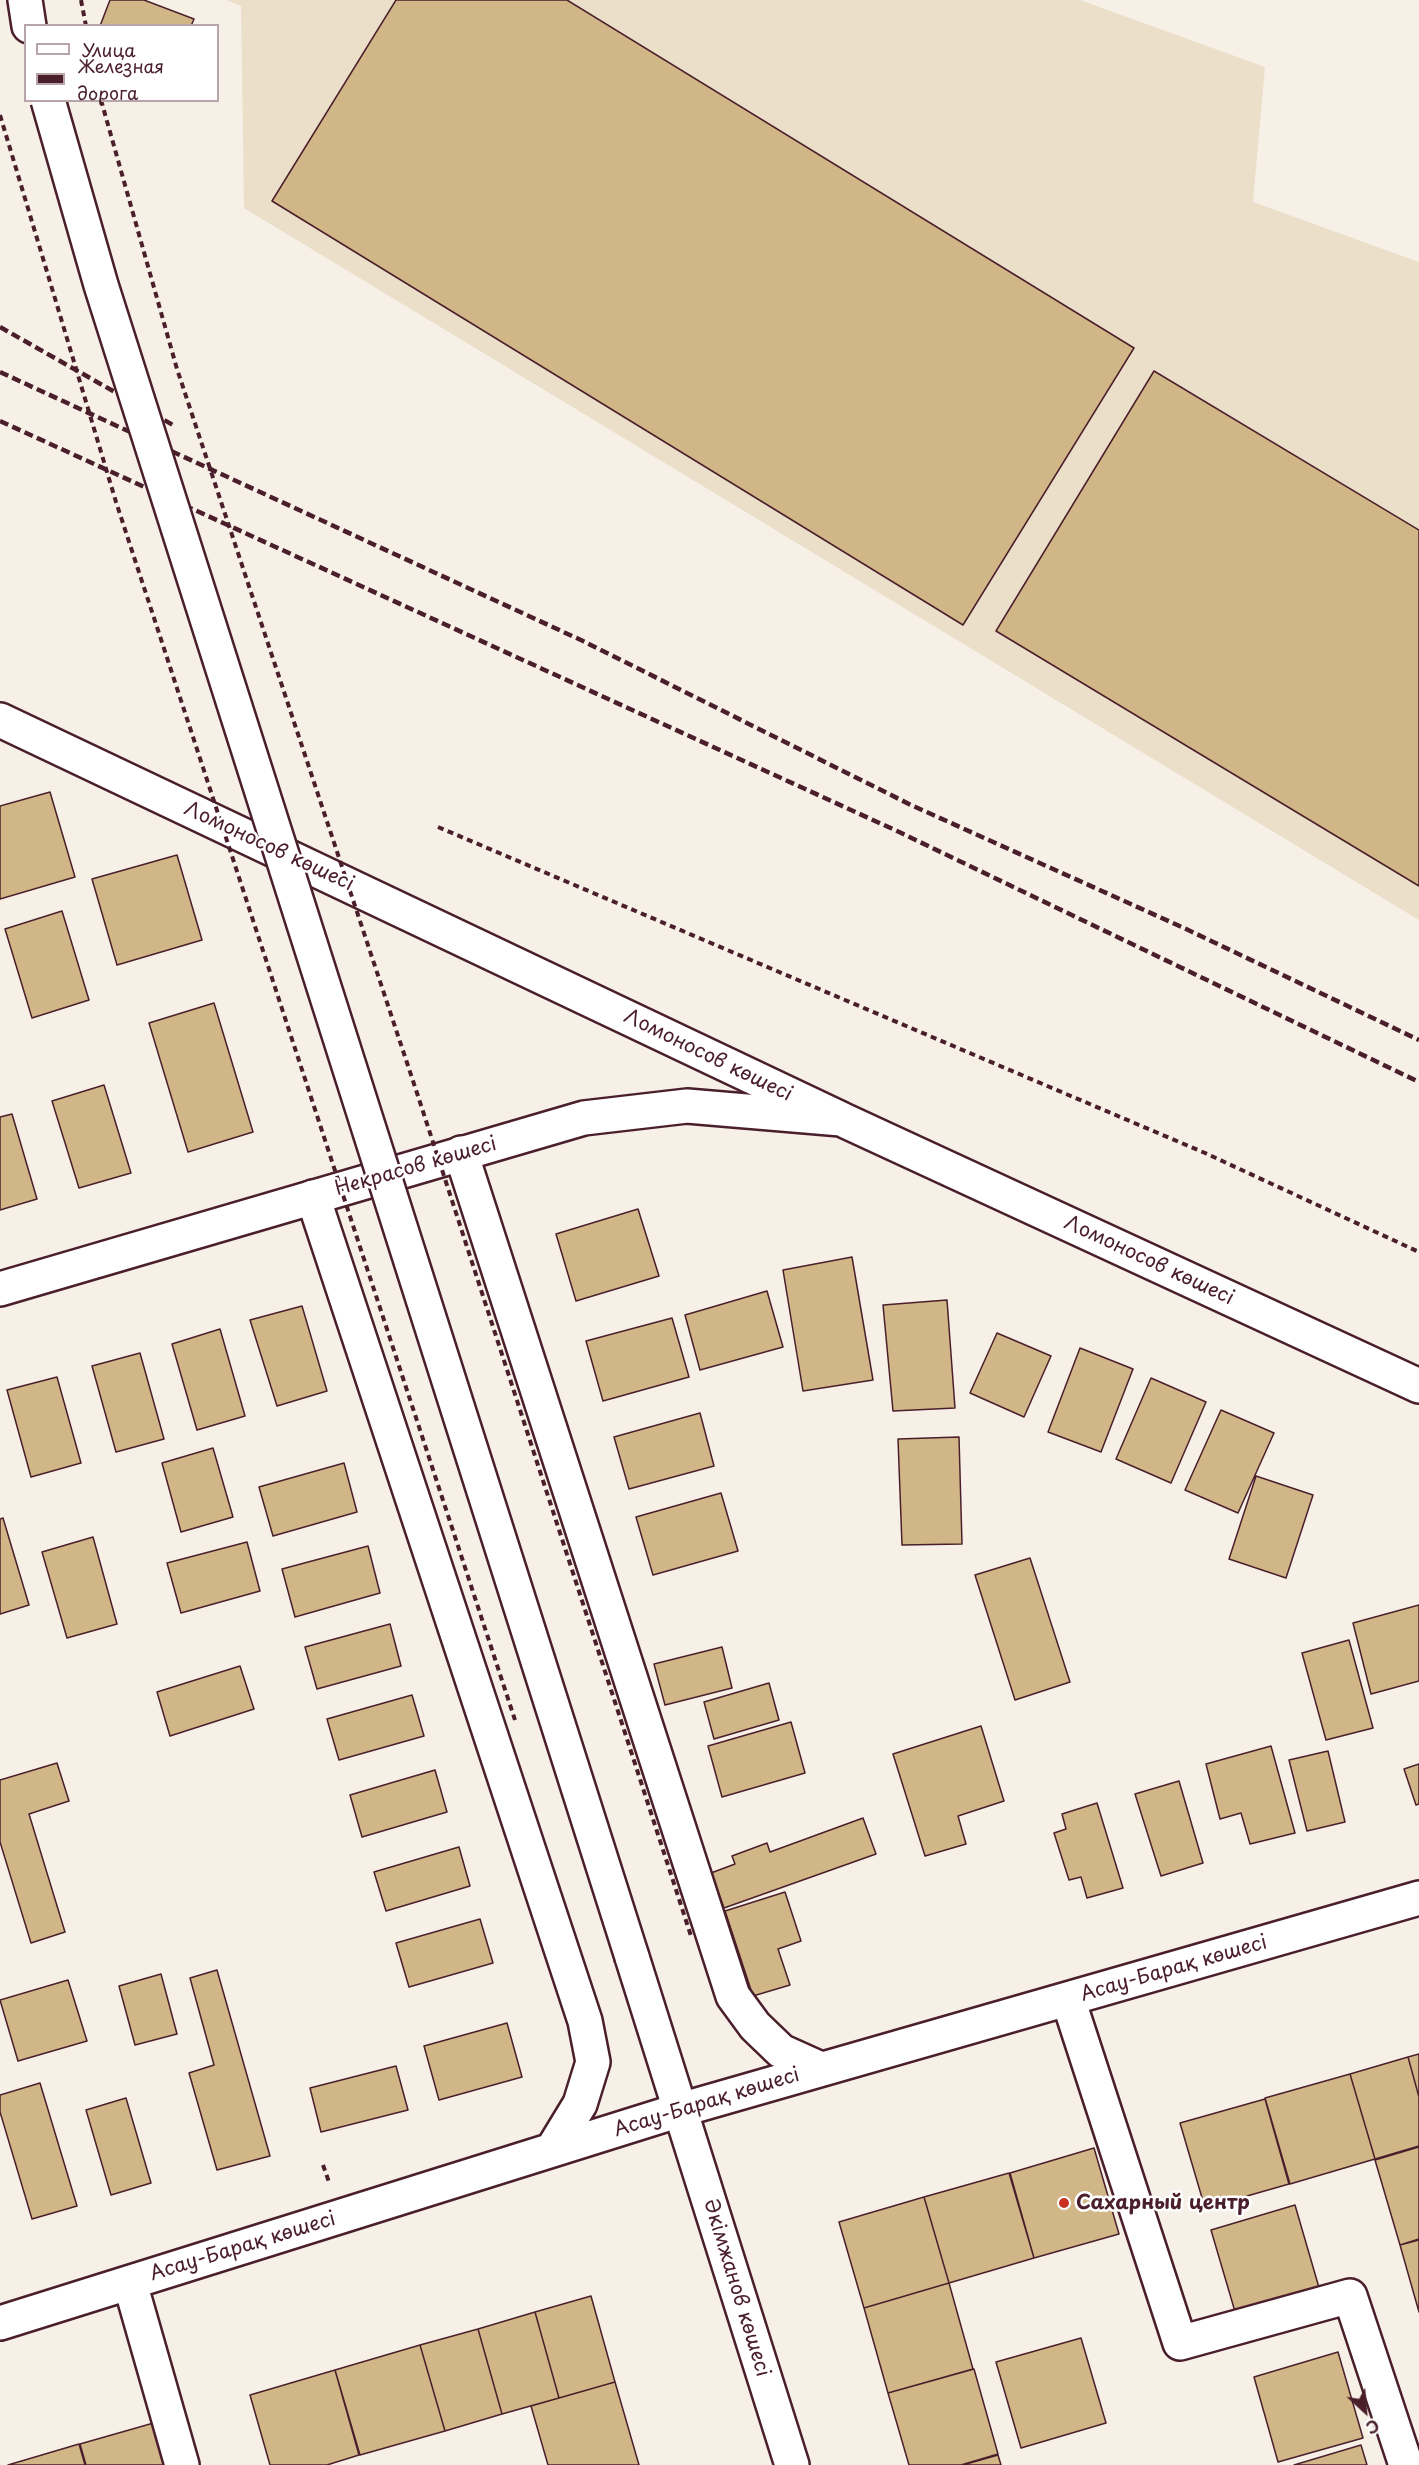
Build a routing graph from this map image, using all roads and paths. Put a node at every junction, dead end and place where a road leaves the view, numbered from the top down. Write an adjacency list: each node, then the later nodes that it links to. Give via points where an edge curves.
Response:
1 (25, 0): 3 (main road)
2 (81, 0): 4 (path)
3 (29, 24)
4 (86, 24)
5 (49, 102): 21 (main road, Әкімжанов көшесі, bridge, via 101,285)
6 (102, 102): 18 (path, bridge, via 177,369)
7 (0, 115): 16 (path, bridge, via 116,502)
8 (0, 720): 10 (main road, Ломоносов көшесі)
9 (438, 827): 13 (path, via 1206,1153)
10 (841, 1119): 11 (main road, Некрасов көшесі, via 687,1106 584,1118); 15 (main road, Ломоносов көшесі)
11 (461, 1153): 12 (main road, Некрасов көшесі); 20 (main road, via 733,1996 755,2026 781,2051)
12 (313, 1197): 14 (main road, Некрасов көшесі); 22 (main road, via 585,2021 593,2061 580,2104)
13 (1419, 1252)
14 (0, 1288)
15 (1419, 1386)
16 (516, 1721)
17 (1419, 1898): 19 (main road, Асау-Барақ көшесі)
18 (691, 1936)
19 (1068, 1999): 20 (main road, Асау-Барақ көшесі); 27 (main road, via 1180,2343 1350,2296)
20 (821, 2069): 21 (main road, Асау-Барақ көшесі)
21 (680, 2110): 22 (main road, Асау-Барақ көшесі); 26 (main road, Әкімжанов көшесі)
22 (552, 2150): 23 (main road, Асау-Барақ көшесі)
23 (129, 2283): 24 (main road, Асау-Барақ көшесі); 25 (main road)
24 (0, 2323)
25 (182, 2465)
26 (792, 2465)
27 (1406, 2465)

